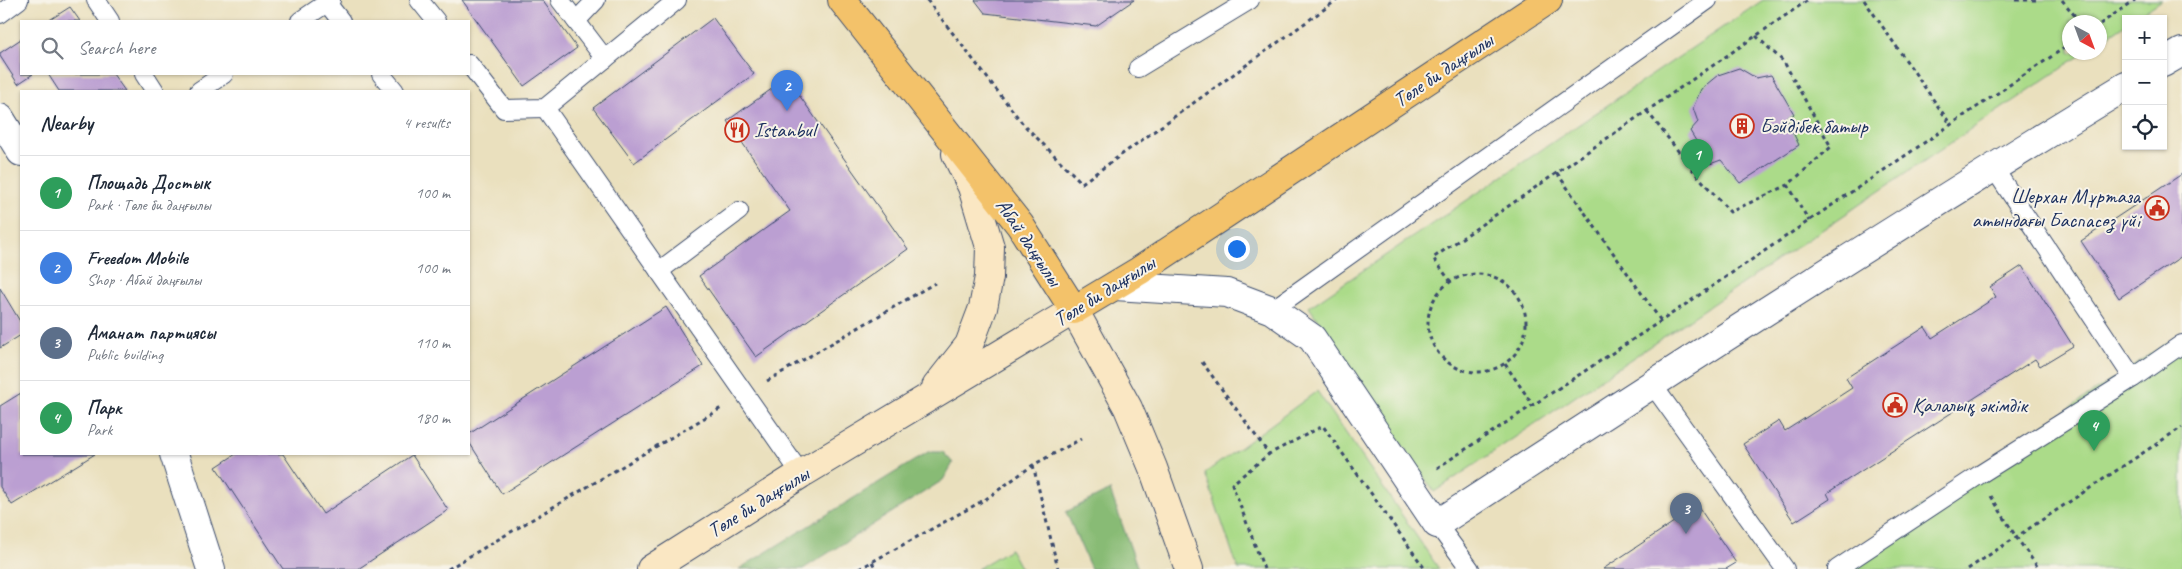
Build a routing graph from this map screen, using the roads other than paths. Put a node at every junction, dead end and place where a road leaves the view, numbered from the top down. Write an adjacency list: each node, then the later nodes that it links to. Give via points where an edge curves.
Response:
1 (19, 0): 12 (lane)
2 (96, 0): 13 (lane)
3 (419, 0): 16 (lane)
4 (560, 0): 17 (lane)
5 (596, 0): 17 (lane)
6 (677, 0): 19 (lane)
7 (842, 0): 32 (main road, Абай даңғылы)
8 (1250, 0): 22 (lane)
9 (1548, 0): 37 (main road, Төле би даңғылы)
10 (1708, 0): 39 (lane)
11 (329, 2): 14 (lane); 15 (lane)
12 (0, 14)
13 (109, 20)
14 (302, 20)
15 (340, 20)
16 (435, 20)
17 (576, 21): 19 (lane)
18 (2182, 52): 20 (street)
19 (605, 59): 30 (lane)
20 (2167, 61)
21 (470, 65): 30 (lane, via 504,110)
22 (1138, 68)
23 (145, 75): 27 (lane)
24 (222, 75): 28 (lane)
25 (382, 75): 29 (lane)
26 (2122, 88): 34 (street)
27 (155, 90)
28 (200, 90)
29 (394, 90)
30 (545, 108): 36 (lane)
31 (0, 118): 33 (street)
32 (942, 126): 38 (main road, Абай даңғылы, via 1020,225); 43 (main road, via 972,187 990,248 989,277 983,308 969,346)
33 (20, 150)
34 (1993, 167): 41 (lane); 42 (street)
35 (739, 211): 36 (lane)
36 (659, 271): 45 (lane)
37 (1114, 286): 38 (main road, Төле би даңғылы); 39 (street, via 1227,293)
38 (1074, 310): 43 (main road, Төле би даңғылы); 49 (main road, Абай даңғылы, via 1128,408)
39 (1272, 310): 46 (street, via 1312,338)
40 (2182, 344): 41 (lane)
41 (2133, 378): 52 (lane)
42 (1652, 384): 46 (street); 51 (lane)
43 (926, 400): 45 (main road, Төле би даңғылы)
44 (174, 455): 47 (street)
45 (801, 474): 48 (main road, Төле би даңғылы)
46 (1437, 524): 50 (lane)
47 (211, 569)
48 (651, 569)
49 (1189, 569)
50 (1470, 569)
51 (1785, 569)
52 (1837, 569)

